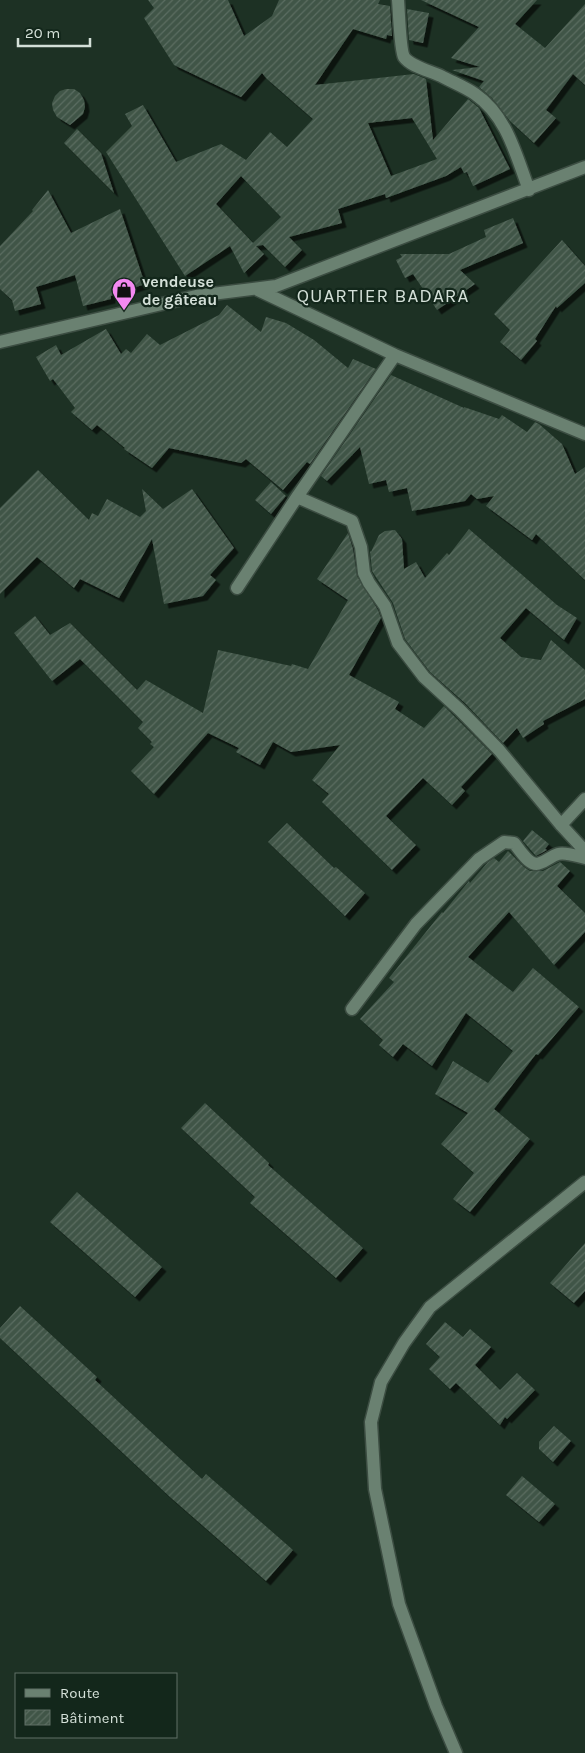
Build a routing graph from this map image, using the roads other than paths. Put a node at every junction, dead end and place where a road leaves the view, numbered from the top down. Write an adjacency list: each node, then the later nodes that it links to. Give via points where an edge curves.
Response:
1 (398, 0): 3 (street, via 404,56 409,62 475,94 489,106 507,131)
2 (585, 167): 3 (street)
3 (528, 190): 4 (street, via 276,286)
4 (258, 290): 5 (street, via 196,296); 6 (street)
5 (0, 342)
6 (394, 355): 7 (street); 8 (street)
7 (585, 434)
8 (297, 497): 9 (street); 11 (street, via 352,521 362,547 364,573 385,606 398,643 424,677 499,750)
9 (237, 588)
10 (585, 799): 11 (street)
11 (560, 825): 12 (street)
12 (585, 851)
13 (585, 858): 14 (street, via 560,853 535,865 514,843 504,842 479,859 416,924)
14 (352, 1009)
15 (585, 1182): 16 (street, via 430,1308 381,1382 371,1422 375,1489 399,1604)
16 (456, 1753)

